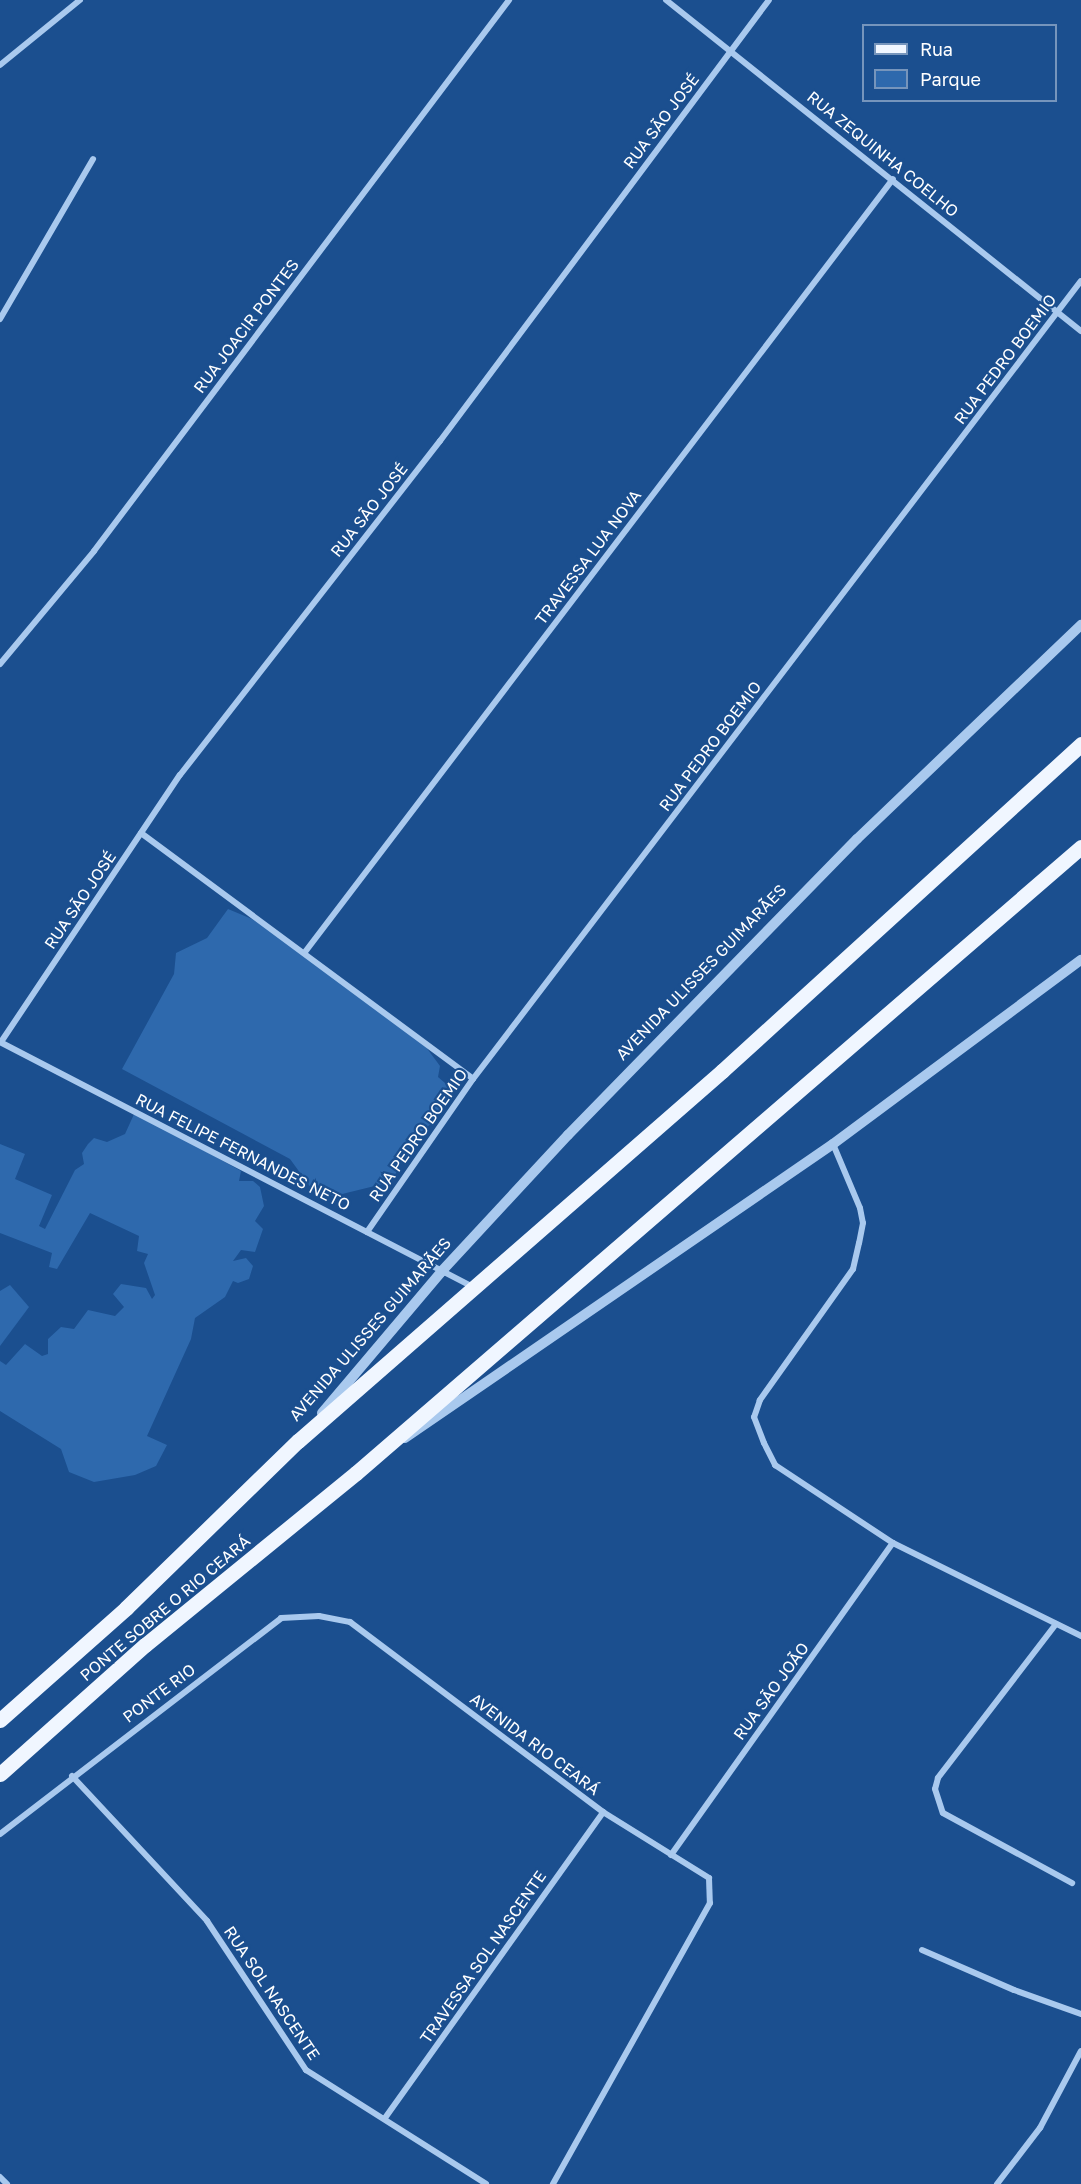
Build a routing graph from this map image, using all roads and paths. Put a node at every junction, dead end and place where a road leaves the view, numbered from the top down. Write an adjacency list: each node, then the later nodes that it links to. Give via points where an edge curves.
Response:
1 (80, 0): 6 (street)
2 (509, 0): 14 (street, RUA JOACIR PONTES, via 94,551)
3 (666, 0): 5 (street, RUA ZEQUINHA COELHO)
4 (769, 0): 5 (street, RUA SÃO JOSÉ)
5 (730, 49): 8 (street, RUA ZEQUINHA COELHO); 16 (street, RUA SÃO JOSÉ, via 440,441 180,775)
6 (0, 65)
7 (93, 159): 11 (street)
8 (893, 179): 10 (street, RUA ZEQUINHA COELHO); 18 (street, TRAVESSA LUA NOVA)
9 (1081, 281): 10 (street, RUA PEDRO BOEMIO)
10 (1058, 312): 12 (street, RUA ZEQUINHA COELHO); 21 (street, RUA PEDRO BOEMIO)
11 (0, 319)
12 (1081, 331)
13 (1081, 626): 24 (street, AVENIDA ULISSES GUIMARÃES, via 840,856 568,1135)
14 (0, 664)
15 (1081, 744): 25 (main road, AVENIDA ULISSES GUIMARÃES, via 722,1071)
16 (141, 833): 18 (street); 20 (street, RUA SÃO JOSÉ)
17 (1081, 847): 27 (main road)
18 (305, 952): 21 (street)
19 (1081, 960): 22 (street)
20 (1, 1042): 23 (street, RUA FELIPE FERNANDES NETO)
21 (473, 1079): 23 (street, RUA PEDRO BOEMIO)
22 (833, 1144): 27 (street); 28 (street, via 863,1224 853,1269 760,1400 754,1417 775,1465)
23 (368, 1232): 24 (street, RUA FELIPE FERNANDES NETO)
24 (441, 1272): 25 (street, RUA FELIPE FERNANDES NETO); 26 (street, AVENIDA ULISSES GUIMARÃES)
25 (474, 1287): 26 (main road, AVENIDA ULISSES GUIMARÃES)
26 (298, 1441): 32 (main road, PONTE SOBRE O RIO CEARÁ, via 126,1608)
27 (356, 1473): 33 (main road, PONTE SOBRE O RIO CEARÁ, via 145,1645)
28 (893, 1543): 30 (street); 37 (street, RUA SÃO JOÃO)
29 (350, 1622): 34 (street, PONTE RIO, via 319,1616 281,1618); 35 (street, AVENIDA RIO CEARÁ)
30 (1056, 1624): 31 (street); 38 (street, via 938,1778 935,1789 943,1813)
31 (1081, 1636)
32 (0, 1720)
33 (0, 1774)
34 (72, 1776): 36 (street, PONTE RIO); 42 (street, RUA SOL NASCENTE, via 207,1922 306,2070)
35 (603, 1812): 37 (street, AVENIDA RIO CEARÁ); 42 (street, TRAVESSA SOL NASCENTE)
36 (0, 1834)
37 (671, 1855): 46 (street, AVENIDA RIO CEARÁ, via 709,1878 710,1903)
38 (1072, 1883)
39 (922, 1950): 40 (street)
40 (1081, 2014)
41 (1081, 2051): 47 (street, via 1040,2128)
42 (385, 2118): 45 (street, RUA SOL NASCENTE)
43 (0, 2177): 44 (street)
44 (7, 2184)
45 (486, 2184)
46 (553, 2184)
47 (998, 2184)

